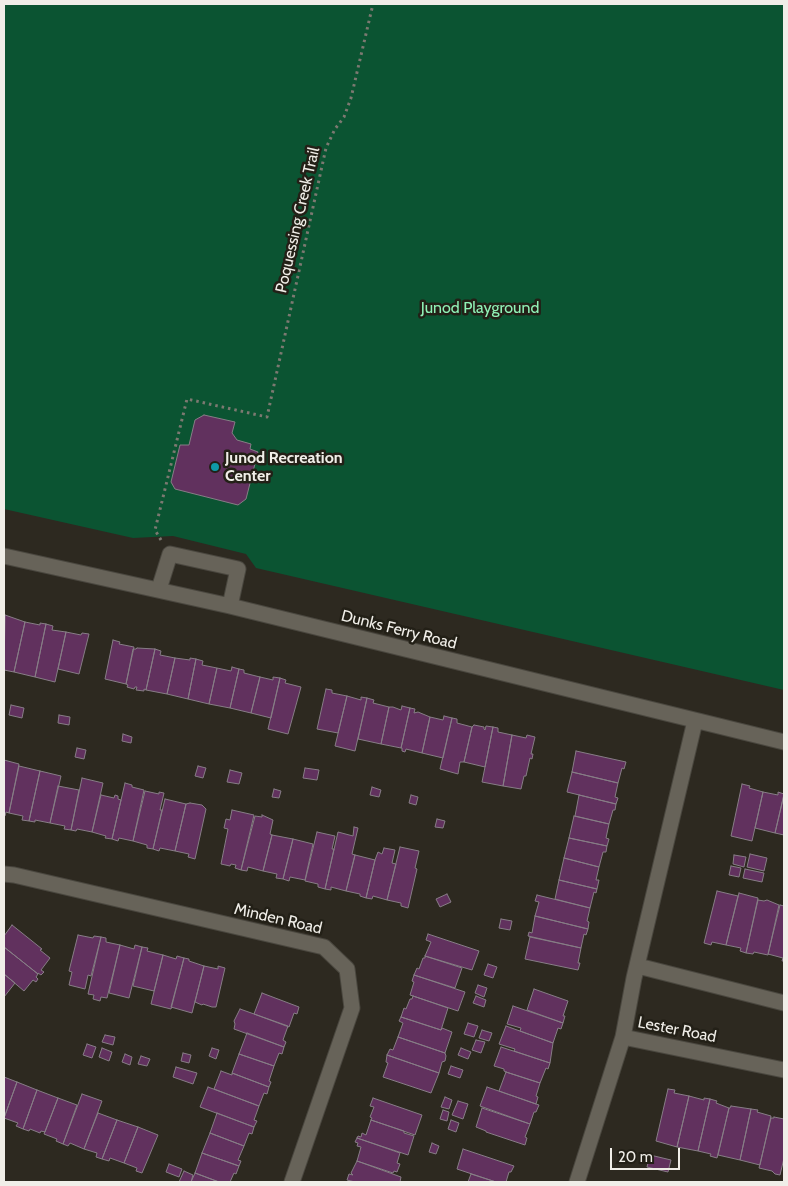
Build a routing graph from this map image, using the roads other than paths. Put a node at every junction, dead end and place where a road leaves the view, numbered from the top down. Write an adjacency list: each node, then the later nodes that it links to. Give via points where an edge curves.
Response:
1 (4, 556): 2 (street, Dunks Ferry Road)
2 (160, 589): 3 (street, Dunks Ferry Road); 3 (street, via 170,554 238,569)
3 (230, 606): 4 (street, Dunks Ferry Road)
4 (695, 721): 5 (street, Dunks Ferry Road); 7 (street)
5 (784, 742)
6 (4, 874): 11 (street, Minden Road, via 324,947 347,969 352,1008)
7 (636, 972): 8 (street); 9 (street)
8 (784, 1003)
9 (623, 1037): 10 (street, Lester Road); 12 (street, Lester Road)
10 (784, 1070)
11 (292, 1182)
12 (577, 1182)

